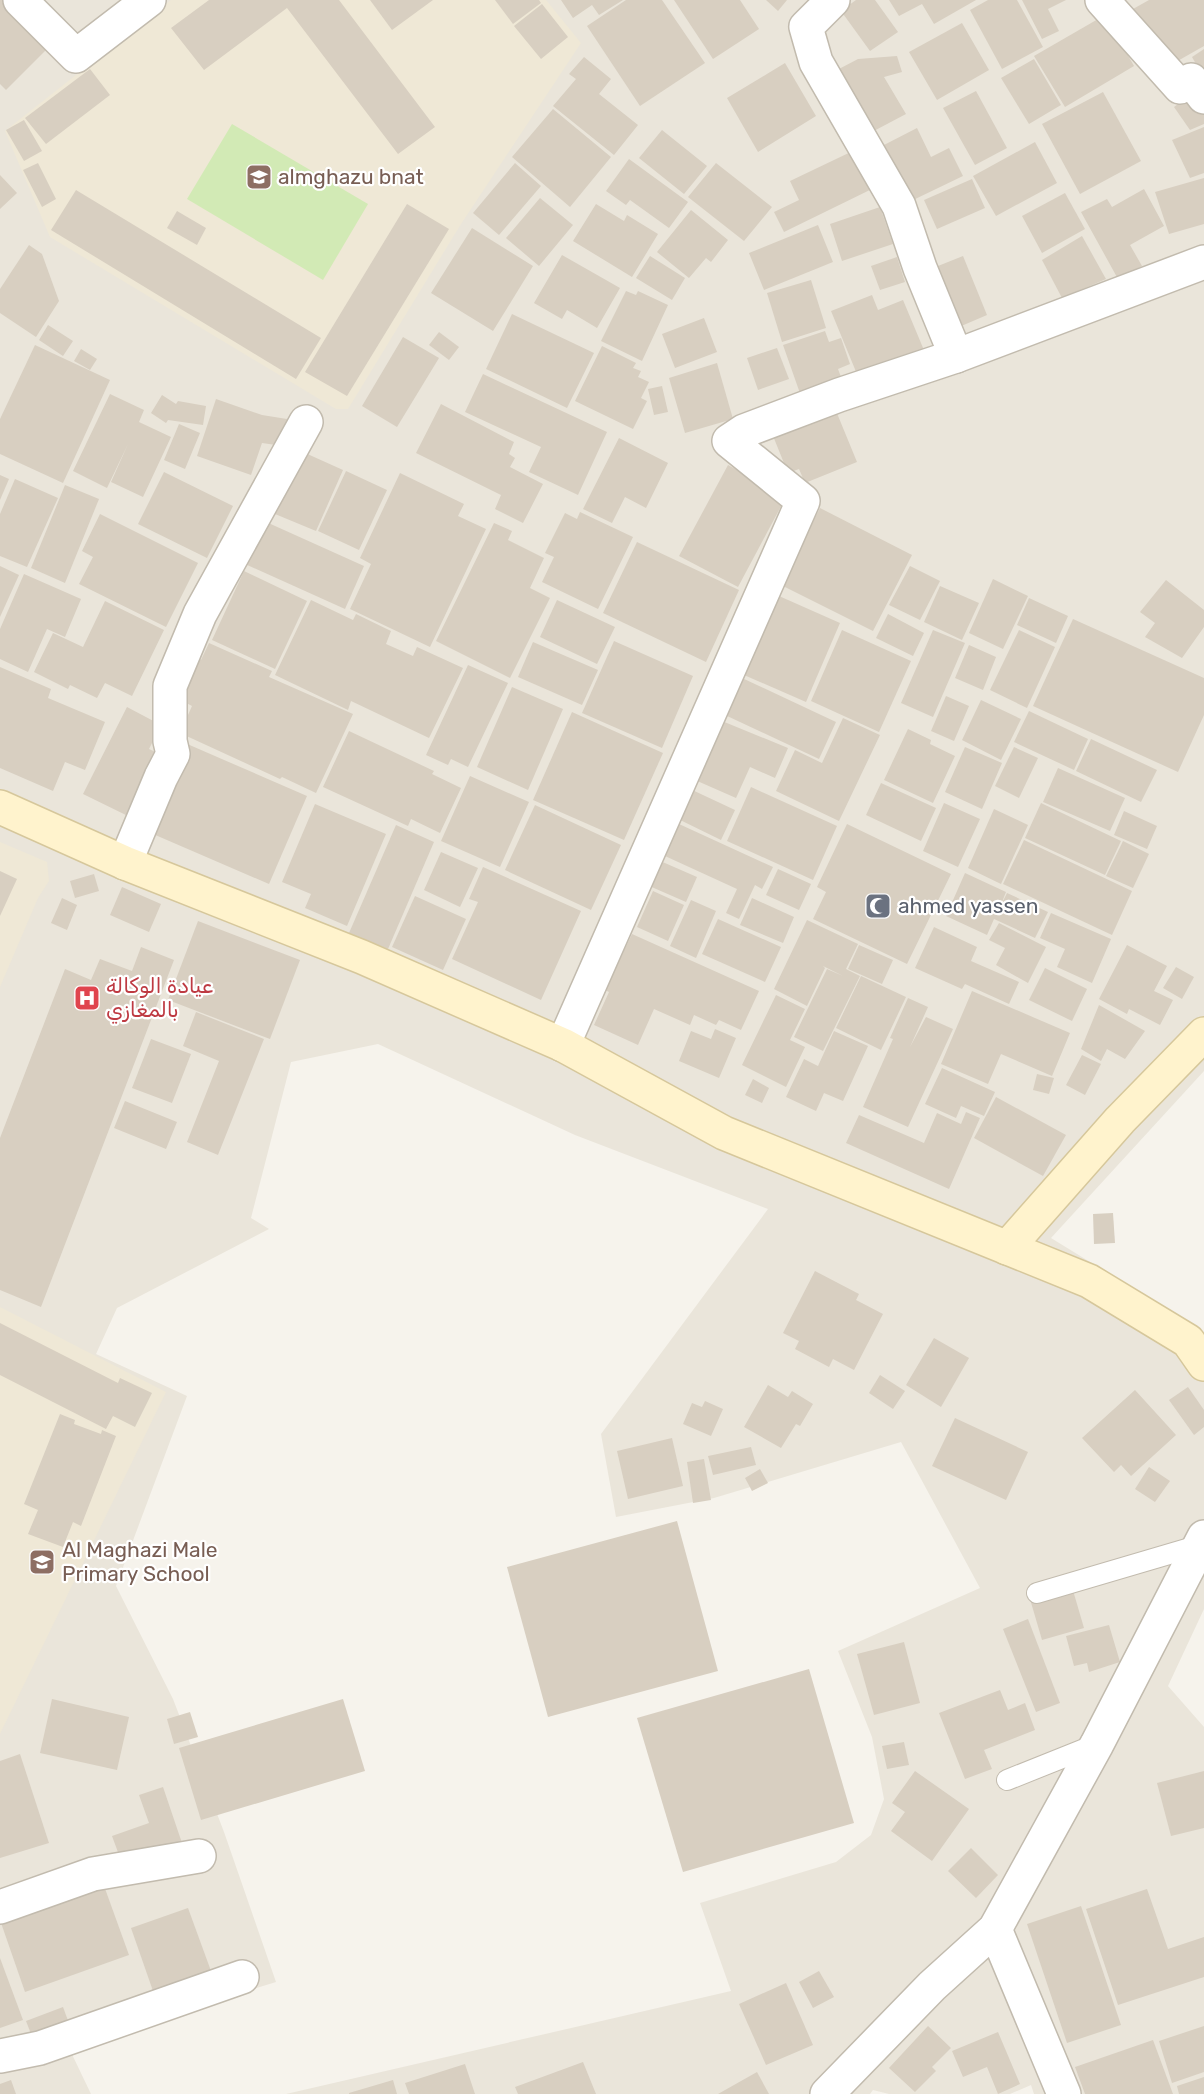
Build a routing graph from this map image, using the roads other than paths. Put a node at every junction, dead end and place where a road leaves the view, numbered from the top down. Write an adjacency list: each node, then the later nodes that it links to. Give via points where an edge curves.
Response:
1 (20, 0): 2 (street, via 76,56)
2 (149, 0)
3 (832, 0): 7 (street, via 806,27 816,62 899,206)
4 (1102, 0): 5 (street, via 1180,87 1191,80)
5 (1204, 97)
6 (1204, 262): 7 (street)
7 (956, 356): 12 (street, via 839,395 744,431 729,441 803,501)
8 (306, 422): 10 (street, via 200,614 174,676 170,686 173,754)
9 (0, 807): 10 (street)
10 (125, 863): 12 (street, via 362,957)
11 (1204, 1034): 13 (street, via 1120,1120)
12 (563, 1045): 13 (street, via 724,1133)
13 (1007, 1248): 14 (street, via 1089,1281 1188,1341)
14 (1204, 1364)
15 (1202, 1541): 16 (lane); 17 (street)
16 (1037, 1593)
17 (1097, 1744): 18 (lane); 21 (street)
18 (1007, 1780)
19 (199, 1856): 20 (street, via 93,1874)
20 (0, 1907)
21 (995, 1929): 24 (street, via 932,1986); 25 (street)
22 (242, 1977): 23 (street, via 40,2048)
23 (0, 2056)
24 (827, 2094)
25 (1064, 2094)

